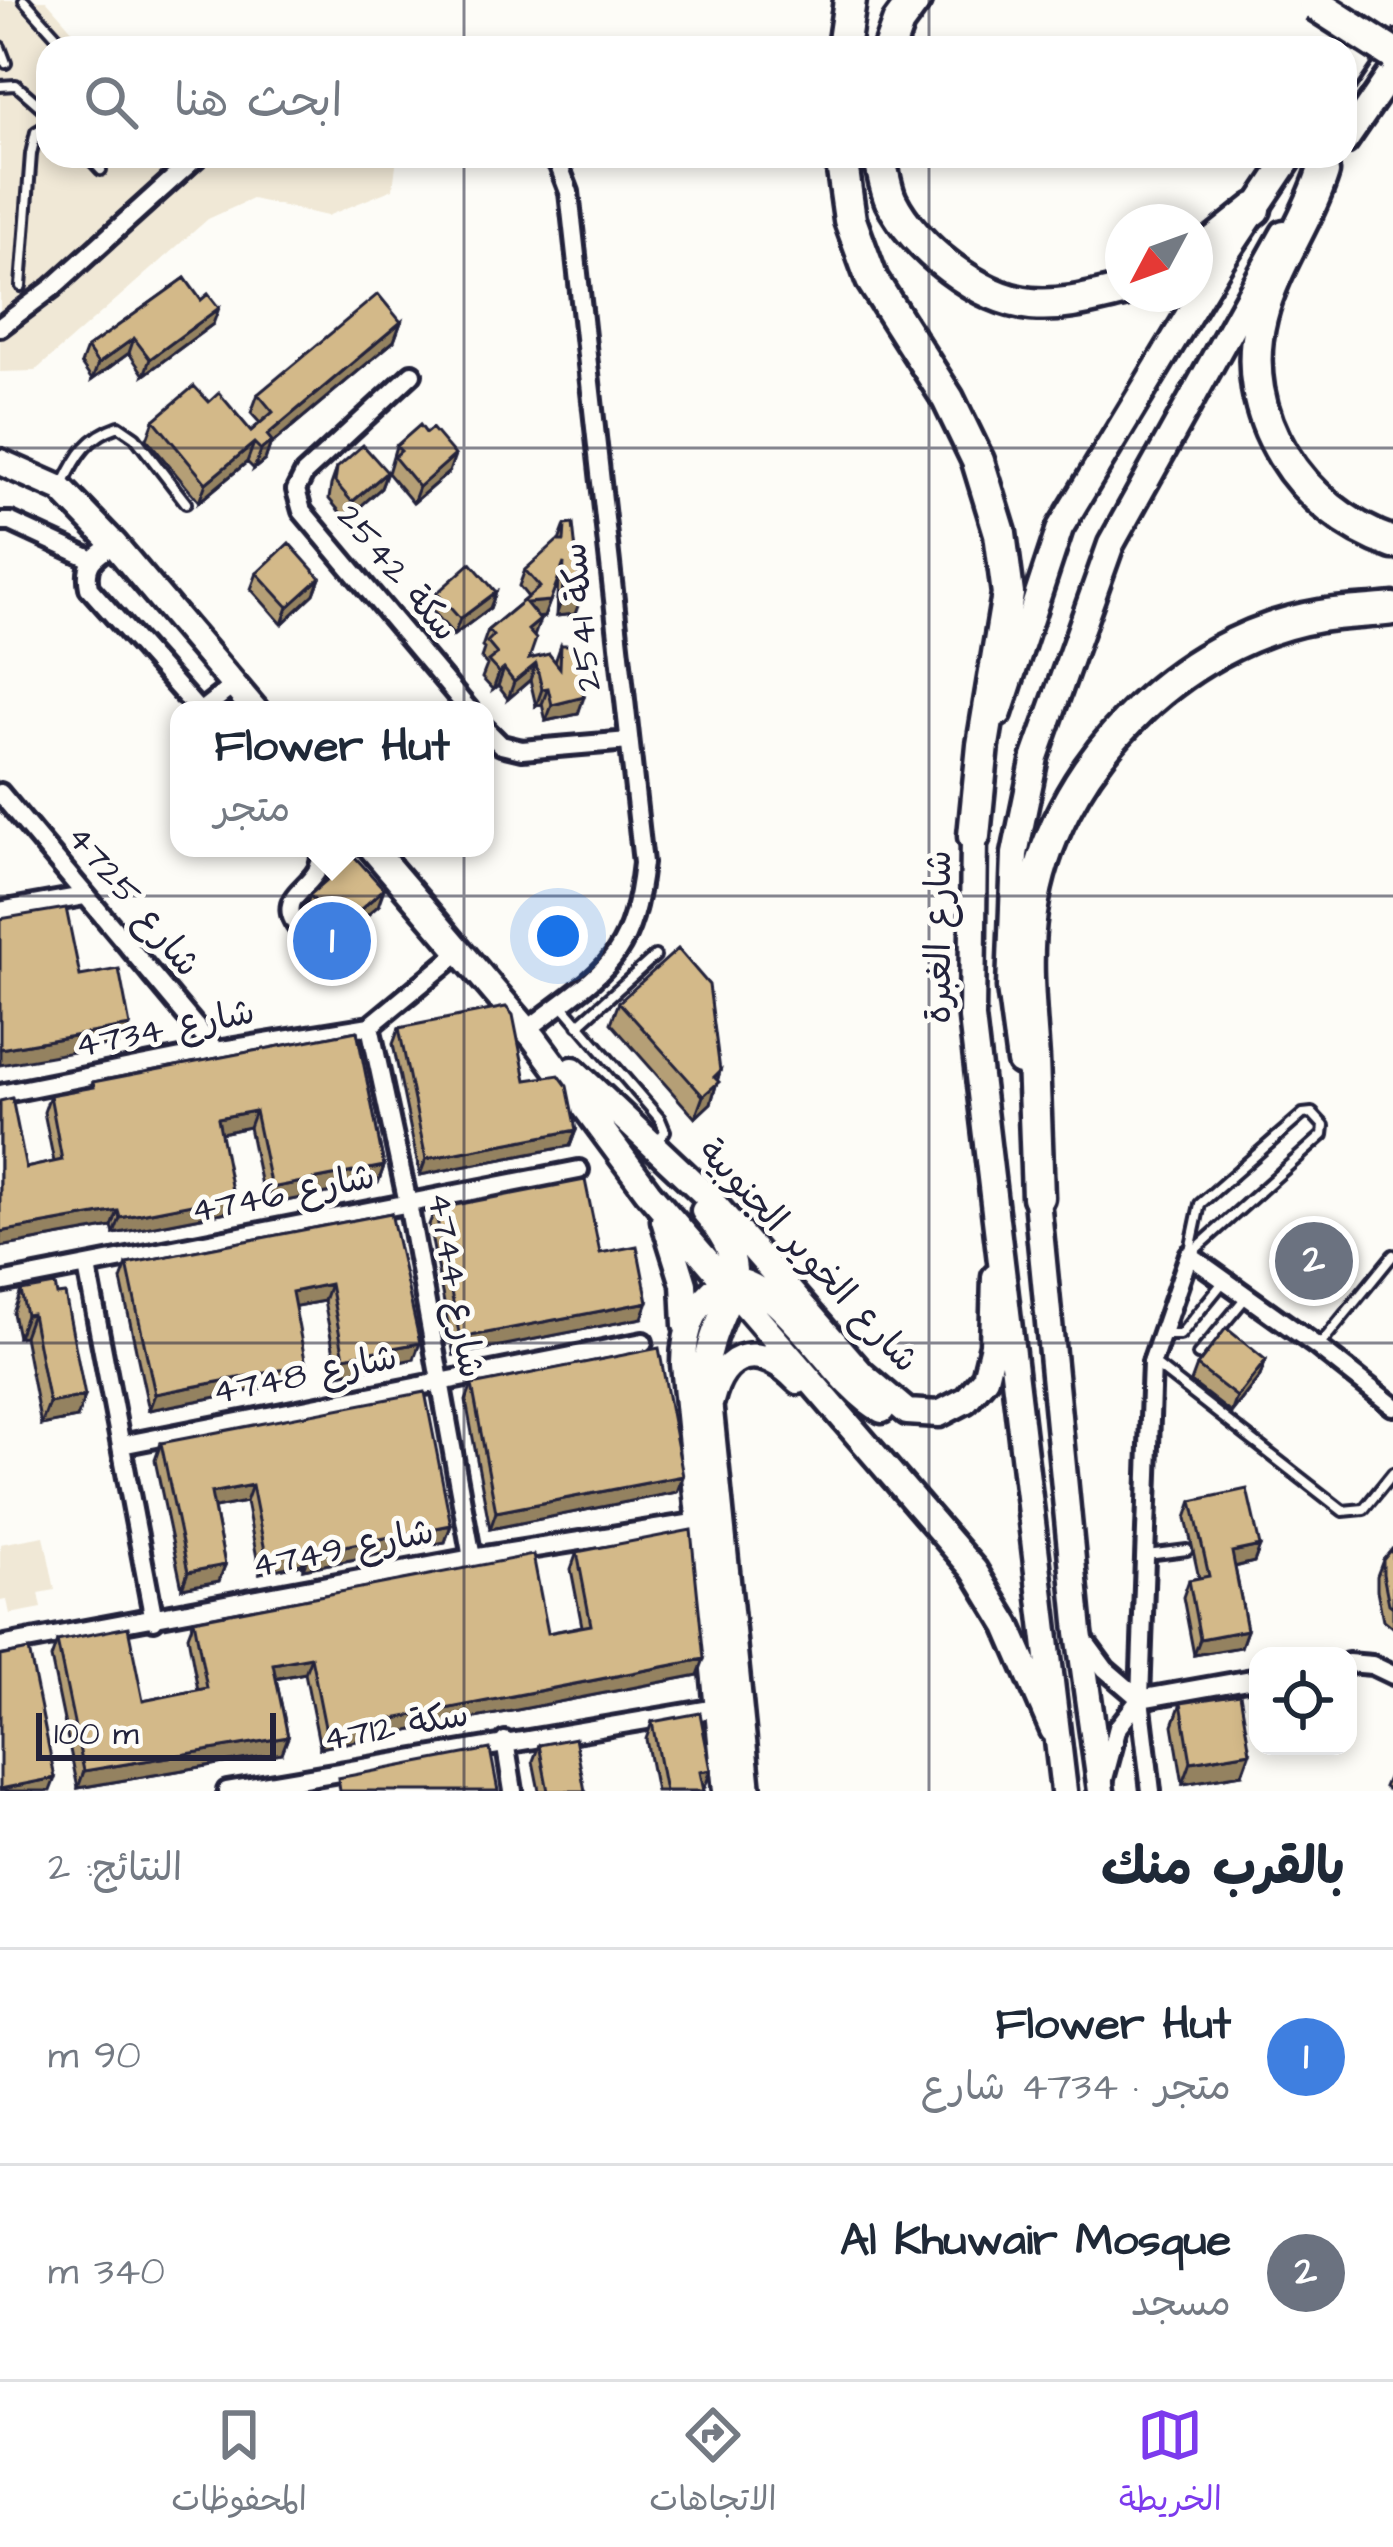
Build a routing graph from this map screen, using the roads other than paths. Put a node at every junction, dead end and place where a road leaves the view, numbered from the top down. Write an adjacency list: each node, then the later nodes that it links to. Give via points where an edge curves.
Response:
1 (24, 0): 7 (lane)
2 (850, 0): 8 (highway)
3 (915, 0): 9 (highway)
4 (1373, 0): 6 (highway, bridge)
5 (1312, 2): 11 (highway, bridge)
6 (1393, 11): 12 (street)
7 (56, 36)
8 (845, 36)
9 (893, 36)
10 (0, 47): 13 (lane)
11 (1393, 54)
12 (1357, 62)
13 (6, 63)
14 (1393, 71): 17 (street)
15 (0, 86): 16 (lane, via 16,85)
16 (36, 102)
17 (1357, 124)
18 (36, 132): 30 (lane)
19 (174, 168): 27 (lane)
20 (184, 168): 27 (street)
21 (560, 168): 48 (street, سكة 2541)
22 (843, 168): 50 (highway, via 850,220 872,280 958,419 1000,533 1008,594)
23 (882, 168): 31 (highway, via 891,201 930,251 979,288 1028,304)
24 (1284, 168): 28 (street, شارع الغبرة)
25 (1326, 168): 70 (street, شارع الغبرة, via 1266,260 1111,544 1034,757 1015,854 1010,988)
26 (1327, 168): 38 (highway, via 1271,284 1256,382 1277,449 1298,478 1341,518)
27 (178, 173): 32 (street)
28 (1255, 209): 29 (highway); 50 (street, شارع الغبرة, via 1060,528 997,719)
29 (1213, 243)
30 (21, 286)
31 (1105, 295)
32 (0, 327)
33 (412, 374): 46 (street, سكة 2542, via 296,490 302,511)
34 (0, 462): 35 (street)
35 (61, 489): 36 (lane, via 79,451 118,426); 39 (street)
36 (186, 503)
37 (0, 522): 40 (street)
38 (1393, 543)
39 (114, 544): 40 (street); 42 (street)
40 (91, 559): 43 (street, via 89,588)
41 (1393, 609): 70 (highway, via 1318,616 1229,647 1171,683 1082,777 1053,835 1030,913)
42 (234, 685): 44 (street); 45 (street)
43 (192, 701)
44 (212, 701)
45 (247, 701)
46 (461, 701)
47 (494, 738): 48 (street, via 522,750)
48 (629, 741): 58 (street, سكة 2541, via 643,863 632,930)
49 (0, 793): 53 (street, 4725 شارع)
50 (974, 836): 72 (street, شارع الغبرة, via 972,1018)
51 (321, 857): 55 (street, via 290,910)
52 (380, 857): 56 (street, شارع الخوير الجنوبية)
53 (84, 896): 54 (street); 64 (street, 4725 شارع)
54 (0, 911)
55 (321, 952)
56 (460, 952): 62 (street); 63 (street, شارع الخوير الجنوبية)
57 (656, 956): 59 (lane)
58 (608, 966): 59 (lane); 60 (street, سكة 2541)
59 (624, 984): 61 (lane)
60 (560, 1004): 61 (lane); 63 (street, سكة 2541)
61 (578, 1025): 67 (lane, via 664,1125)
62 (370, 1026): 64 (street, 4734 شارع); 71 (street, 4744 شارع)
63 (531, 1034): 65 (street, شارع الخوير الجنوبية); 69 (street, شارع الخوير الجنوبية)
64 (216, 1051): 66 (street, 4734 شارع)
65 (593, 1090): 67 (street, شارع الخوير الجنوبية); 78 (street, via 713,1222 730,1249)
66 (0, 1094)
67 (656, 1144): 88 (street, شارع الخوير الجنوبية, via 862,1374)
68 (579, 1170): 71 (street, 4746 شارع)
69 (648, 1192): 78 (street, شارع الخوير الجنوبية); 81 (street, via 679,1259)
70 (1038, 1197): 98 (street, شارع الغبرة)
71 (408, 1203): 75 (street, 4746 شارع); 86 (street, 4744 شارع)
72 (996, 1234): 88 (street, شارع الخوير الجنوبية, via 985,1378 953,1408); 105 (street, شارع الغبرة)
73 (1393, 1255): 83 (lane)
74 (1189, 1256): 74 (lane, via 1323,1135 1314,1115 1306,1112 1200,1204); 76 (street); 80 (street)
75 (87, 1267): 77 (street, 4746 شارع); 90 (street)
76 (1225, 1280): 79 (street); 80 (lane, via 1180,1335)
77 (0, 1282)
78 (732, 1283): 81 (street, via 699,1304); 88 (street, via 758,1288 778,1305 865,1399); 89 (street, via 708,1358); 92 (street, شارع الخوير الجنوبية)
79 (1246, 1296): 83 (street); 84 (lane)
80 (1159, 1333): 85 (street)
81 (686, 1334): 93 (street)
82 (644, 1342): 86 (street, 4748 شارع)
83 (1318, 1347): 87 (street)
84 (1198, 1355)
85 (1152, 1362): 91 (lane, via 1343,1511 1364,1509); 95 (street)
86 (439, 1382): 90 (street, 4748 شارع); 96 (street, 4744 شارع)
87 (1393, 1406)
88 (908, 1412)
89 (710, 1416): 92 (street, via 726,1367 740,1357 773,1360); 110 (street)
90 (122, 1445): 97 (street)
91 (1393, 1473)
92 (912, 1494): 105 (street, شارع الخوير الجنوبية, via 991,1596)
93 (700, 1522): 96 (street, 4749 شارع); 104 (street)
94 (1187, 1550): 95 (lane)
95 (1145, 1555): 103 (street)
96 (472, 1558): 97 (street, 4749 شارع)
97 (154, 1620): 99 (street, 4749 شارع)
98 (1079, 1632): 103 (street); 112 (street, شارع الغبرة)
99 (0, 1646)
100 (1357, 1664): 101 (street)
101 (1393, 1675)
102 (1249, 1680): 103 (street)
103 (1140, 1699): 112 (street, via 1118,1727); 113 (street)
104 (717, 1708): 106 (street, سكة 4712); 109 (street)
105 (1057, 1741): 111 (street, شارع الغبرة)
106 (506, 1742): 107 (street, سكة 4712); 108 (street, سكة 4712)
107 (227, 1791)
108 (513, 1791)
109 (726, 1791)
110 (748, 1791)
111 (1064, 1791)
112 (1102, 1791)
113 (1150, 1791)

